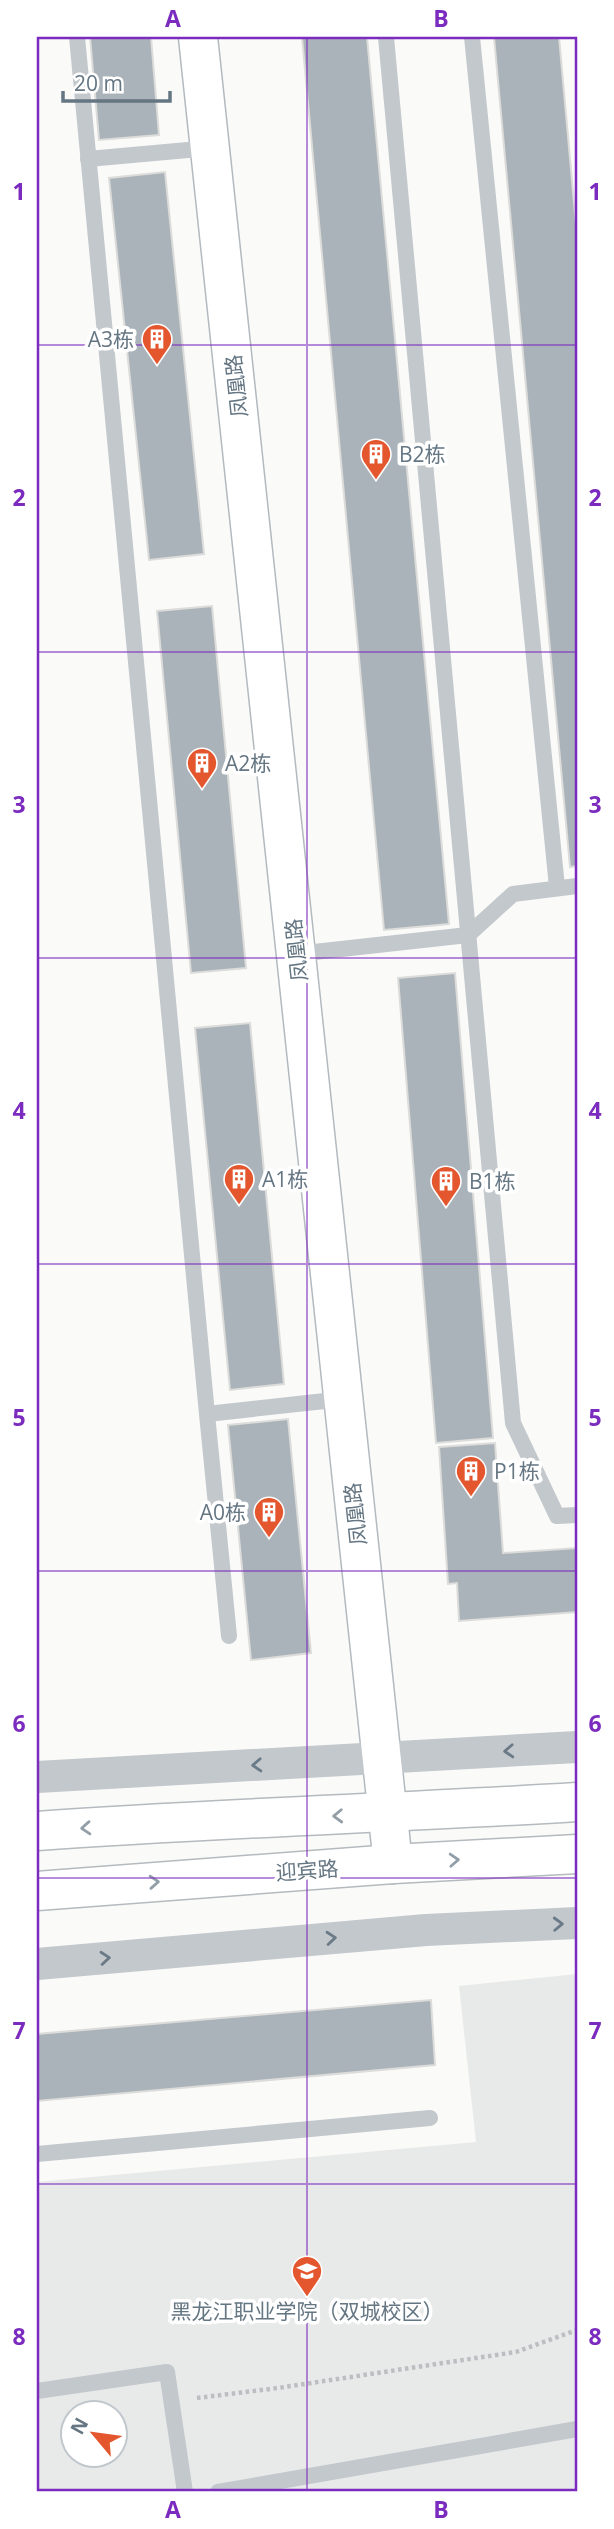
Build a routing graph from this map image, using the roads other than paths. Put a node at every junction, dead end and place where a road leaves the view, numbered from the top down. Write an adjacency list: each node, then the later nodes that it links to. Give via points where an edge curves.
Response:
1 (77, 37): 6 (lane)
2 (198, 37): 5 (street, 凤凰路)
3 (386, 37): 9 (lane)
4 (472, 37): 8 (lane)
5 (210, 148): 6 (lane); 10 (street, 凤凰路)
6 (88, 159): 12 (lane)
7 (577, 886): 8 (lane)
8 (557, 887): 9 (lane, via 513,894)
9 (468, 935): 10 (lane); 13 (lane, via 513,1423 557,1516)
10 (296, 954): 11 (street, 凤凰路)
11 (343, 1399): 12 (lane); 16 (street, 凤凰路)
12 (207, 1414): 14 (lane)
13 (577, 1515)
14 (229, 1636)
15 (577, 1747): 16 (street, one-way to 16)
16 (381, 1758): 17 (street, one-way to 17); 19 (street, 凤凰路)
17 (37, 1777)
18 (577, 1802): 19 (street)
19 (387, 1814): 20 (street, one-way to 20); 22 (street, 凤凰路)
20 (37, 1831)
21 (577, 1854): 22 (street, 迎宾路, one-way to 21)
22 (393, 1864): 23 (street, 迎宾路, one-way to 22)
23 (37, 1891)
24 (577, 1923): 25 (street, one-way to 24, via 426,1930)
25 (37, 1964)
26 (430, 2118): 27 (lane)
27 (37, 2154)
28 (37, 2392): 30 (lane, via 167,2372)
29 (577, 2429): 31 (lane)
30 (185, 2492)
31 (218, 2492)

